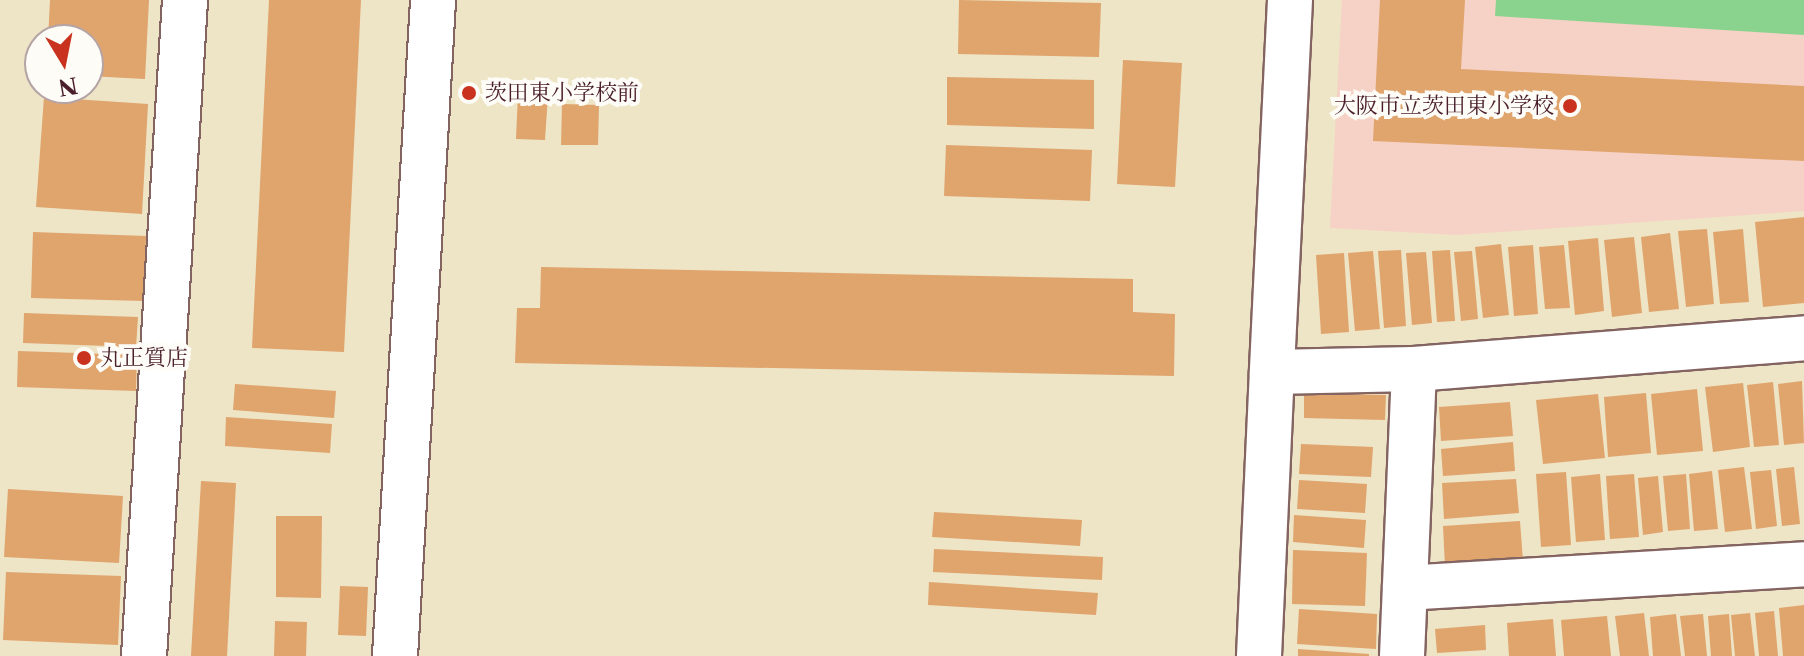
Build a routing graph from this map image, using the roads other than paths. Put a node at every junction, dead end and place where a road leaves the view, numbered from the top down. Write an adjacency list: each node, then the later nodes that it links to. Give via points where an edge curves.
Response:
1 (185, 0): 9 (street)
2 (433, 0): 10 (street)
3 (1290, 0): 6 (street)
4 (1804, 338): 5 (street)
5 (1414, 369): 6 (street); 8 (street)
6 (1272, 372): 11 (street)
7 (1804, 564): 8 (street)
8 (1405, 588): 12 (street)
9 (144, 656)
10 (395, 656)
11 (1259, 656)
12 (1402, 656)

